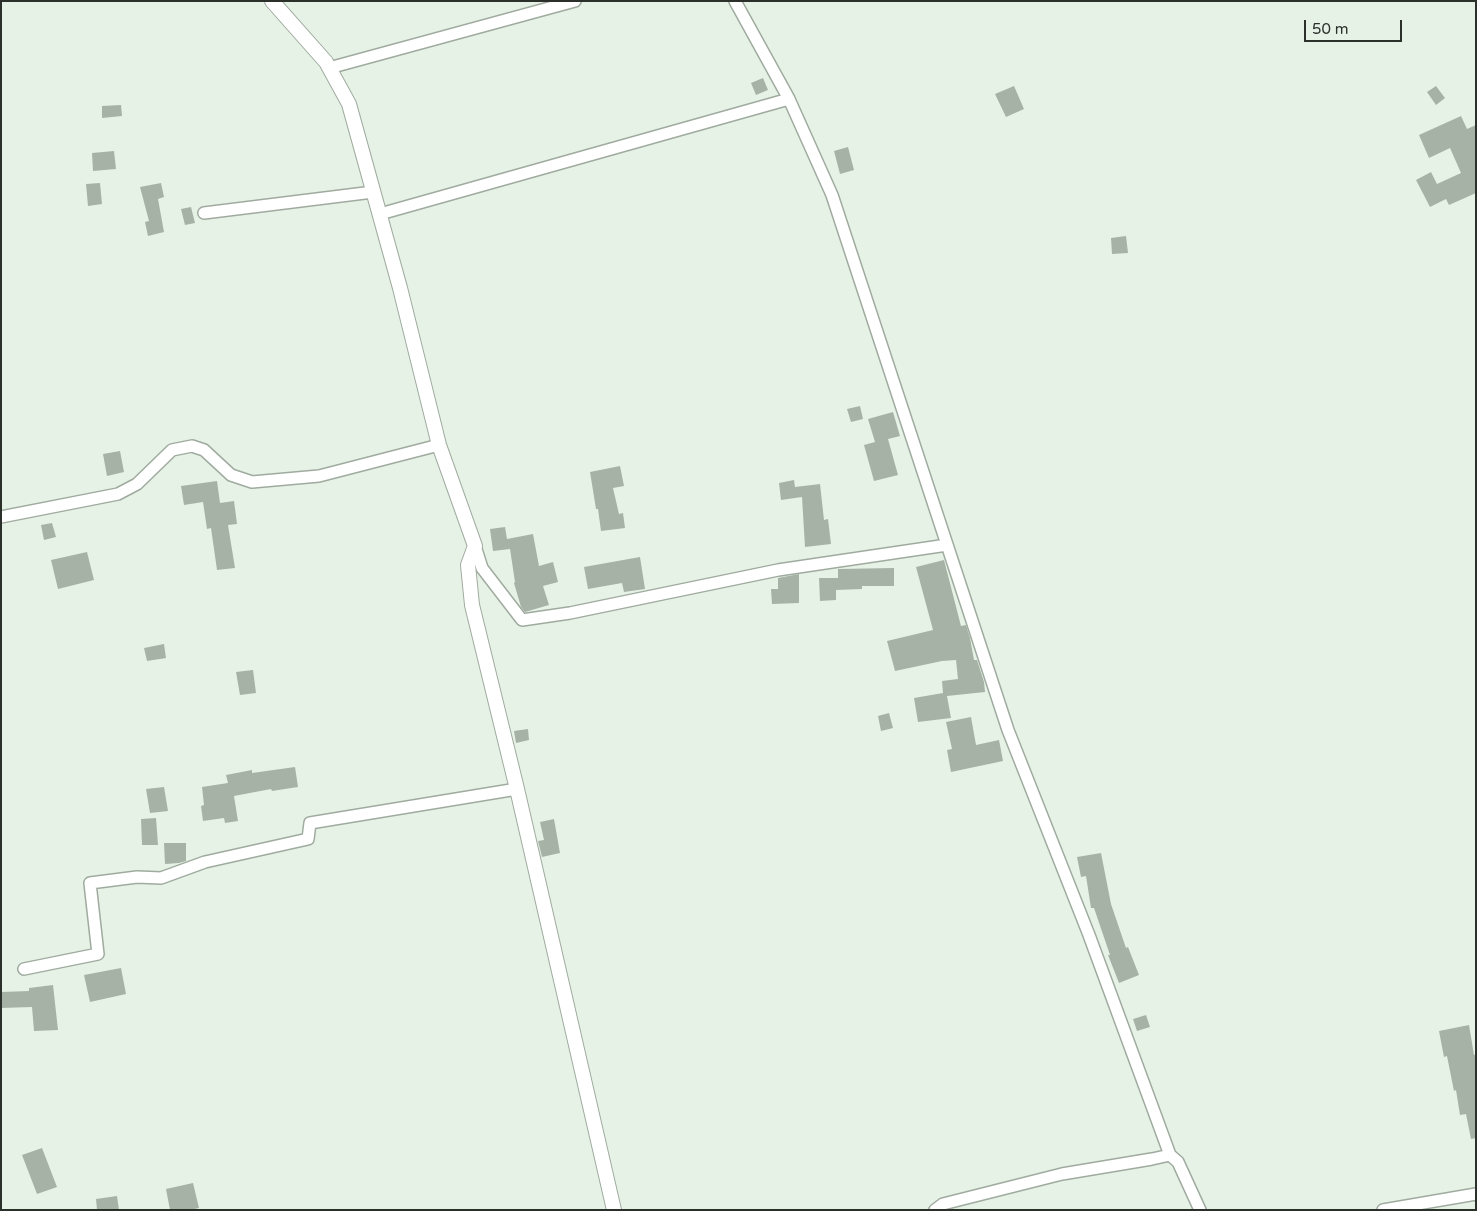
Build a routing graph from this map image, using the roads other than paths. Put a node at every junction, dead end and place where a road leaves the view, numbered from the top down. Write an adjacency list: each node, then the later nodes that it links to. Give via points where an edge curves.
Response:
1 (272, 1): 4 (street)
2 (575, 1): 4 (street)
3 (735, 1): 5 (street)
4 (329, 68): 6 (street, via 349,104)
5 (789, 99): 8 (street); 11 (street, via 832,195)
6 (373, 192): 7 (street); 8 (street)
7 (204, 213)
8 (380, 214): 9 (street)
9 (439, 445): 10 (street, via 319,476 252,482 231,474 204,450 192,446 172,450 137,484 118,494); 12 (street)
10 (1, 517)
11 (947, 545): 12 (street, via 778,570 522,620 482,568); 15 (street, via 1008,730 1089,935)
12 (475, 546): 13 (street, via 468,565 472,605)
13 (517, 789): 14 (street, via 310,823 308,839 205,862 161,878 137,877 90,883 98,954); 17 (street)
14 (24, 968)
15 (1170, 1155): 18 (street, via 1062,1174 943,1204); 19 (street, via 1178,1162)
16 (1476, 1194): 20 (street)
17 (614, 1210)
18 (935, 1210)
19 (1200, 1210)
20 (1383, 1210)

